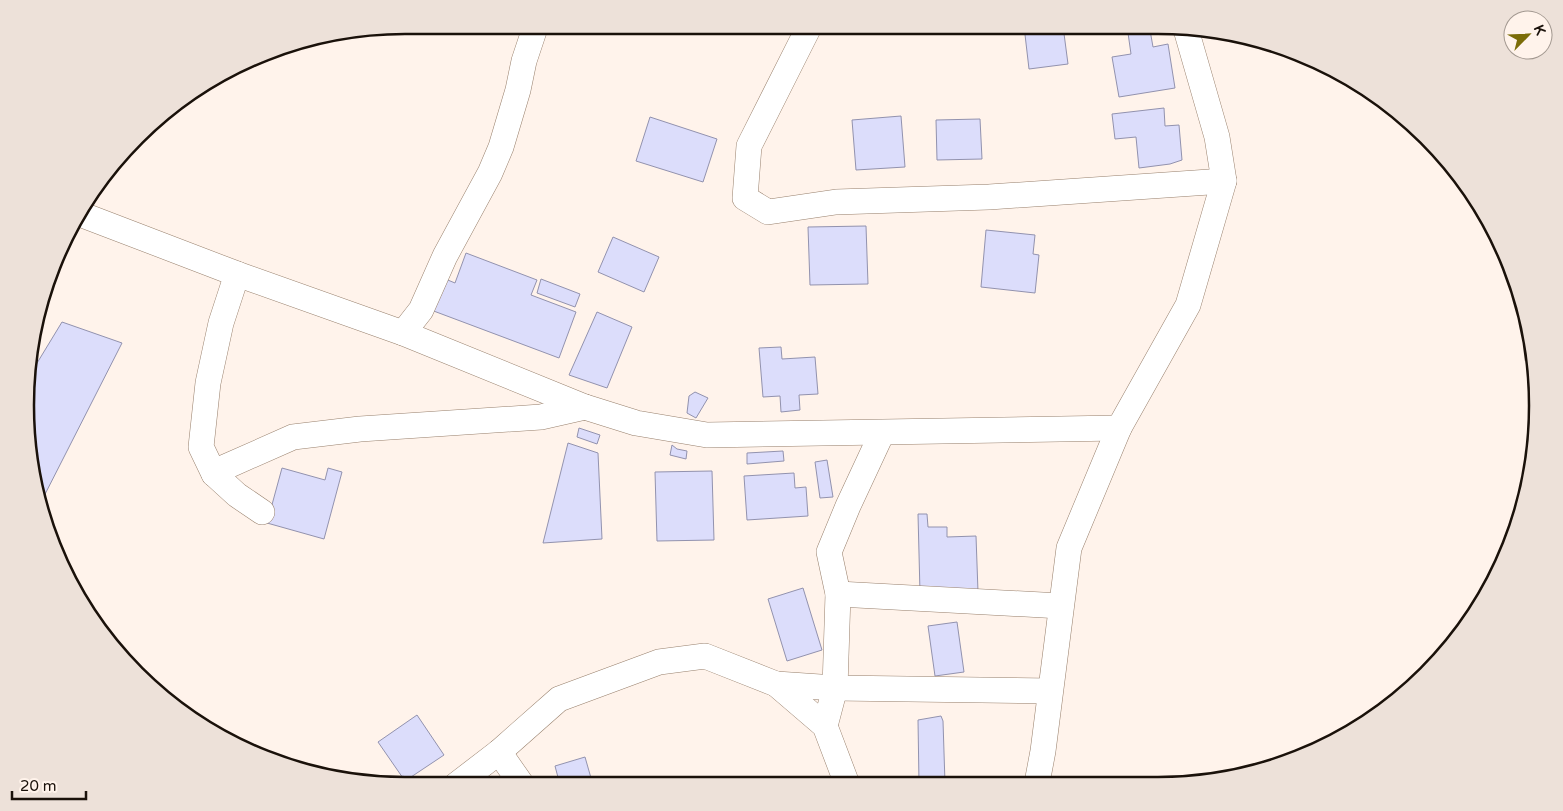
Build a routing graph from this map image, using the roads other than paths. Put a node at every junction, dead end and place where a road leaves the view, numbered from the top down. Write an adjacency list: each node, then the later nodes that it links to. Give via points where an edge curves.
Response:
1 (533, 34): 7 (street, via 502,147 445,256 421,310)
2 (805, 34): 4 (street, via 749,146 745,198 768,212 836,202 990,197)
3 (1188, 35): 4 (street, via 1216,137)
4 (1224, 181): 9 (street, via 1188,305)
5 (86, 216): 6 (street)
6 (237, 274): 7 (street); 11 (street, via 221,323 208,383 201,447)
7 (404, 333): 8 (street)
8 (585, 407): 10 (street, via 636,423 707,435); 11 (street, via 541,417 360,429 292,437)
9 (1119, 428): 10 (street); 14 (street, via 1069,548)
10 (882, 433): 13 (street, via 829,552)
11 (214, 474): 12 (street)
12 (262, 512)
13 (838, 594): 14 (street); 16 (street)
14 (1061, 606): 17 (street)
15 (776, 684): 16 (street); 18 (street); 19 (street, via 705,656 659,662 559,699)
16 (835, 688): 17 (street); 18 (street)
17 (1050, 691): 23 (street)
18 (825, 726): 22 (street)
19 (500, 752): 20 (street); 21 (street)
20 (467, 777)
21 (517, 777)
22 (844, 777)
23 (1038, 777)

